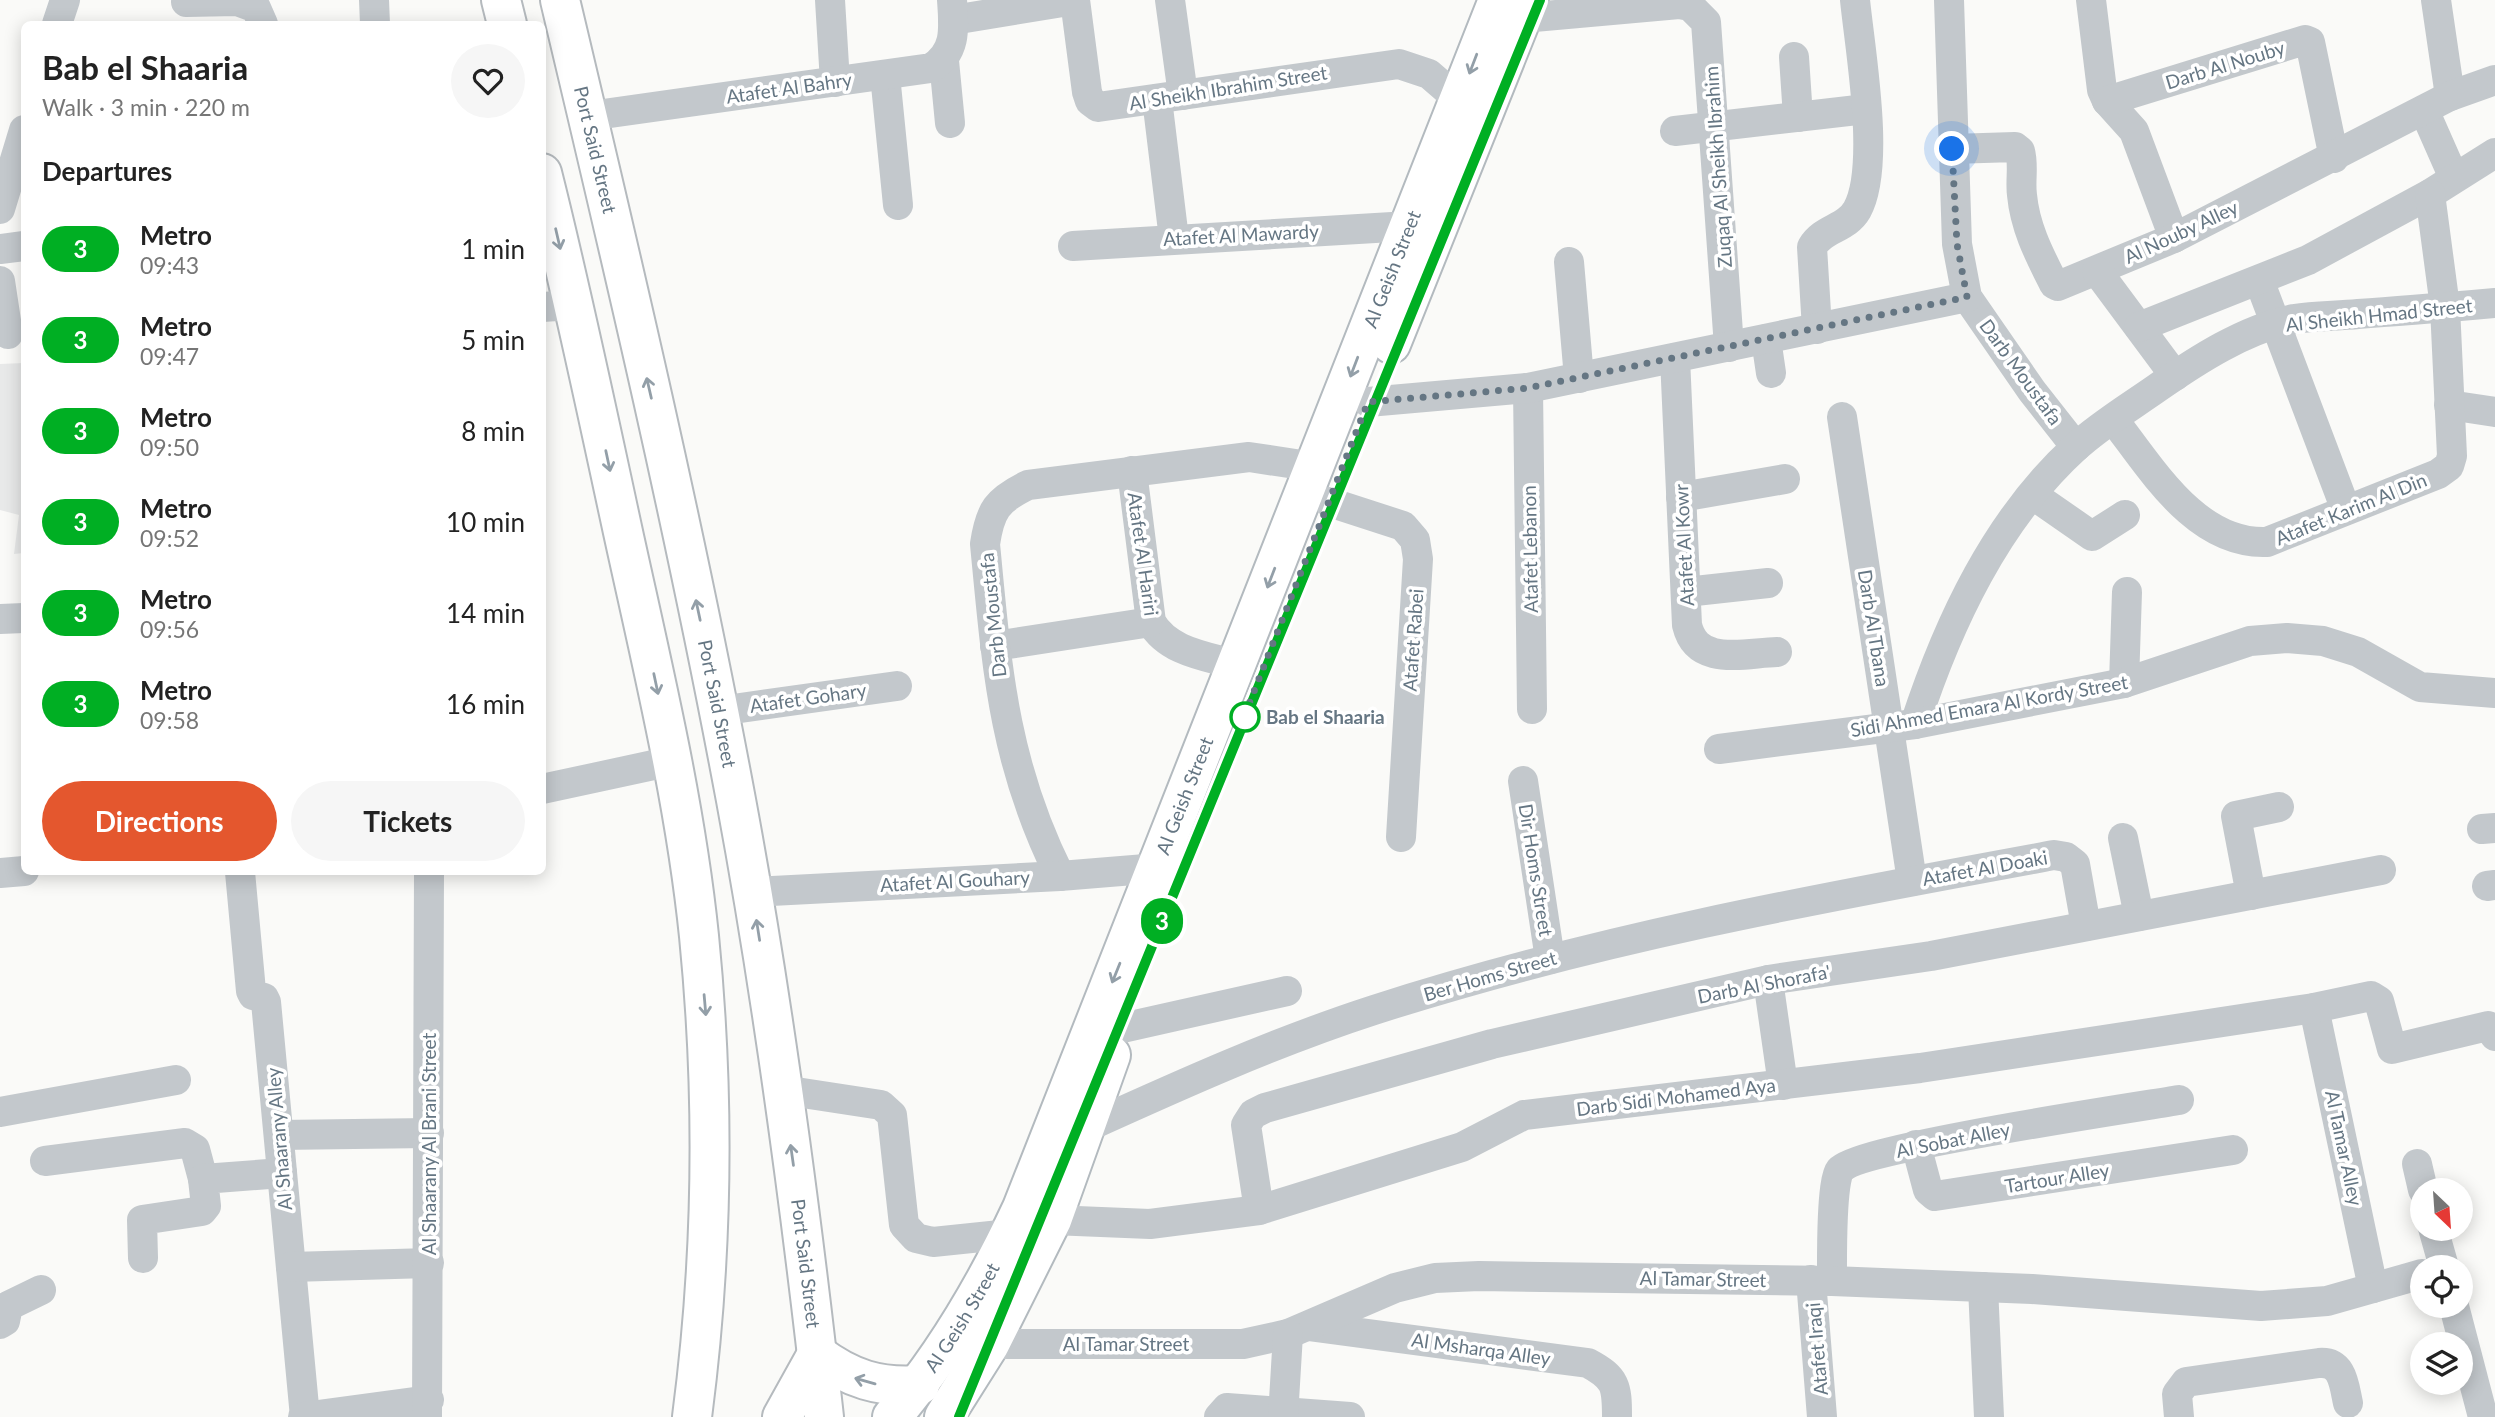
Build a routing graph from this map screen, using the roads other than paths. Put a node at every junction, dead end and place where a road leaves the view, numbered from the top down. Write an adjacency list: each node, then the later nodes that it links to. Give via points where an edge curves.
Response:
1 (65, 0): 15 (street)
2 (374, 0): 17 (street)
3 (501, 0): 18 (main road)
4 (565, 0): 29 (main road, Port Said Street)
5 (830, 0): 23 (street)
6 (1075, 0): 14 (street); 24 (street, Al Sheikh Ibrahim Street, via 1090,101 1107,107)
7 (1170, 0): 24 (street)
8 (1855, 0): 28 (street)
9 (1949, 0): 35 (street, Darb Moustafa)
10 (2091, 0): 26 (street, via 2099,78)
11 (2437, 0): 27 (street, Atafet Karim Al Din)
12 (1516, 6): 25 (main road, Al Geish Street, one-way to 25); 32 (street, Zuqaq Al Sheikh Ibrahim, via 1690,6 1706,22); 67 (main road, Al Geish Street)
13 (186, 9): 16 (street, via 247,3 256,8)
14 (952, 10): 20 (street, via 951,49)
15 (58, 21)
16 (262, 21)
17 (376, 21)
18 (506, 21)
19 (1794, 57): 30 (street)
20 (944, 61): 21 (street, Atafet Al Bahry, via 931,68); 31 (street)
21 (885, 75): 23 (street, Atafet Al Bahry); 39 (street)
22 (2495, 80): 27 (street, Al Nouby Alley)
23 (835, 82): 29 (street, Atafet Al Bahry)
24 (1170, 97): 25 (street, Al Sheikh Ibrahim Street, via 1399,64 1429,74); 44 (street)
25 (1459, 100): 42 (main road, Al Geish Street)
26 (2108, 101): 37 (street, Darb Al Nouby, via 2305,40 2310,43); 43 (street, via 2134,131)
27 (2437, 103): 37 (street, Al Nouby Alley); 38 (street, Atafet Karim Al Din)
28 (1866, 109): 30 (street); 58 (street, via 1866,161 1856,211 1818,237 1812,247)
29 (589, 116): 94 (main road, Port Said Street, one-way to 29)
30 (1798, 117): 32 (street)
31 (950, 123)
32 (1716, 126): 33 (street); 61 (street, Zuqaq Al Sheikh Ibrahim)
33 (1675, 131)
34 (21, 140): 41 (street)
35 (1952, 149): 49 (street, Al Nouby Alley, via 2015,147 2022,158 2022,195 2033,243 2054,284); 52 (street, Darb Moustafa, via 1957,244)
36 (2495, 153): 38 (street)
37 (2334, 158): 43 (street, Al Nouby Alley)
38 (2442, 186): 50 (street, via 2335,247); 55 (street, Atafet Karim Al Din)
39 (898, 205)
40 (546, 206): 54 (main road, one-way to 54)
41 (0, 209)
42 (1409, 226): 44 (street, Atafet Al Mawardy); 73 (main road, Al Geish Street, one-way to 73)
43 (2174, 238): 49 (street, Al Nouby Alley)
44 (1174, 239): 46 (street, Atafet Al Mawardy)
45 (21, 246): 47 (street)
46 (1073, 246)
47 (0, 249)
48 (1569, 262): 65 (street)
49 (2096, 271): 57 (street)
50 (2259, 279): 56 (street); 57 (street)
51 (0, 281): 59 (street)
52 (1967, 297): 58 (street); 72 (street, Darb Moustafa)
53 (2495, 303): 55 (street, Al Sheikh Hmad Street)
54 (558, 306): 97 (main road, one-way to 97)
55 (2445, 307): 56 (street, Al Sheikh Hmad Street); 68 (street, Atafet Karim Al Din)
56 (2276, 325): 64 (street, Al Sheikh Hmad Street, via 2224,347); 79 (street)
57 (2139, 327): 64 (street)
58 (1817, 329): 60 (street)
59 (11, 334)
60 (1766, 339): 61 (street); 63 (street)
61 (1729, 347): 62 (street)
62 (1675, 358): 65 (street); 77 (street, Atafet Al Kowr)
63 (1771, 373)
64 (2175, 376): 71 (street, Al Sheikh Hmad Street)
65 (1579, 378): 66 (street)
66 (1528, 388): 67 (street); 93 (street, Atafet Lebanon)
67 (1368, 402): 78 (main road, Al Geish Street)
68 (2449, 405): 69 (street); 79 (street, Atafet Karim Al Din, via 2449,466)
69 (2495, 412)
70 (1842, 417): 95 (street, Darb Al Tbana)
71 (2113, 419): 72 (street, Al Sheikh Hmad Street); 79 (street, Atafet Karim Al Din, via 2183,507 2242,542 2267,542)
72 (2076, 447): 76 (street, Al Sheikh Hmad Street)
73 (1315, 467): 74 (street, Darb Moustafa, via 1249,457); 89 (main road, Al Geish Street, one-way to 89)
74 (1132, 471): 86 (street, Atafet Al Hariri); 87 (street, Darb Moustafa, via 1028,485 1004,497 989,518 985,544)
75 (1785, 479): 77 (street)
76 (2033, 495): 80 (street, via 2092,536); 95 (street, Al Sheikh Hmad Street, via 1961,603)
77 (1681, 497): 82 (street, Atafet Al Kowr)
78 (1329, 502): 101 (street, Atafet Rabei, via 1403,526 1415,540 1418,559); 119 (main road, Al Geish Street)
79 (2346, 510)
80 (2124, 515)
81 (1768, 583): 82 (street)
82 (1686, 592): 88 (street, Atafet Al Kowr, via 1690,639 1701,651)
83 (2127, 592): 90 (street)
84 (21, 618): 85 (street)
85 (0, 619)
86 (1151, 622): 87 (street); 89 (street, Atafet Al Hariri, via 1171,645)
87 (995, 646): 109 (street, Darb Moustafa, via 1003,713 1018,776)
88 (1777, 652)
89 (1237, 665): 103 (main road, Al Geish Street)
90 (2124, 682): 92 (street, Sidi Ahmed Emara Al Kordy Street, via 2250,641 2287,638 2323,641 2358,652 2420,687); 95 (street, Sidi Ahmed Emara Al Kordy Street)
91 (897, 686): 94 (street, Atafet Gohary)
92 (2495, 693)
93 (1532, 709)
94 (719, 711): 111 (main road, Port Said Street)
95 (1902, 725): 96 (street, Sidi Ahmed Emara Al Kordy Street); 110 (street, Darb Al Tbana)
96 (1719, 749)
97 (672, 761): 99 (street); 155 (main road, one-way to 155, via 699,934 710,1109 706,1284)
98 (1523, 781): 115 (street, Dir Homs Street)
99 (546, 788)
100 (2279, 807): 112 (street, via 2236,816)
101 (1401, 837)
102 (2123, 838): 113 (street)
103 (1158, 868): 109 (street, Atafet Al Gouhary); 136 (main road, Al Geish Street, one-way to 136)
104 (2381, 870): 112 (street, Darb Al Shorafa')
105 (21, 871): 106 (street)
106 (0, 873)
107 (240, 875): 128 (street, Al Shaarany Alley, via 251,990 266,1002)
108 (429, 875): 127 (street, Al Shaarany Al Brani Street)
109 (1060, 876): 111 (street, Atafet Al Gouhary)
110 (1912, 881): 114 (street, Atafet Al Doaki, via 2054,855 2066,857 2079,875); 115 (street, Ber Homs Street, via 1717,918)
111 (752, 891): 123 (main road, Port Said Street, one-way to 111)
112 (2251, 895): 113 (street, Darb Al Shorafa')
113 (2138, 916): 114 (street, Darb Al Shorafa')
114 (2086, 926): 116 (street, Darb Al Shorafa', via 1931,956)
115 (1550, 959): 126 (street, Ber Homs Street, via 1371,1010)
116 (1768, 980): 122 (street); 134 (street, Darb Al Shorafa', via 1492,1044 1265,1108 1253,1114 1246,1125)
117 (1287, 990): 119 (street)
118 (2314, 1009): 120 (street, Darb Sidi Mohamed Aya, via 2376,996 2392,1049 2488,1026); 122 (street, Darb Sidi Mohamed Aya, via 1920,1069); 143 (street, Al Tamar Alley)
119 (1122, 1028): 126 (main road, Al Geish Street)
120 (2495, 1035)
121 (176, 1080): 125 (street)
122 (1783, 1084): 134 (street, Darb Sidi Mohamed Aya, via 1524,1115 1462,1147)
123 (783, 1090): 136 (street, via 881,1105 892,1115 904,1225 916,1238 933,1242); 149 (main road, Port Said Street, one-way to 123)
124 (2179, 1100): 129 (street, Al Sobat Alley)
125 (0, 1112)
126 (1085, 1128): 135 (main road, Al Geish Street)
127 (429, 1133): 128 (street); 138 (street, Al Shaarany Al Brani Street)
128 (279, 1135): 132 (street, Al Shaarany Alley)
129 (1916, 1145): 130 (street, Tartour Alley, via 1928,1190 1935,1196); 141 (street, Al Sobat Alley, via 1841,1169 1836,1177)
130 (2233, 1150)
131 (45, 1161): 133 (street, via 185,1143 195,1149)
132 (282, 1173): 133 (street); 139 (street, Al Shaarany Alley)
133 (203, 1179): 137 (street, via 206,1206 202,1211 142,1220)
134 (1258, 1210): 135 (street, Darb Sidi Mohamed Aya, via 1150,1224)
135 (1052, 1220): 148 (main road, Al Geish Street)
136 (1010, 1234): 150 (main road, Al Geish Street)
137 (143, 1258)
138 (429, 1263): 139 (street); 152 (street, Al Shaarany Al Brani Street)
139 (291, 1267): 154 (street, Al Shaarany Alley)
140 (2410, 1278): 143 (street, Al Tamar Street)
141 (1821, 1281): 142 (street, Al Tamar Street); 147 (street, Al Tamar Street, via 1436,1278 1395,1287); 163 (street, Atafet Iraqi)
142 (1983, 1287): 143 (street, Al Tamar Street, via 2261,1306 2327,1301); 164 (street)
143 (2373, 1289)
144 (41, 1290): 146 (street, via 8,1306)
145 (2457, 1318): 166 (street)
146 (0, 1324)
147 (1298, 1330): 148 (street, Al Tamar Street, via 1243,1343); 153 (street); 162 (street, Al Msharqa Alley, via 1588,1363 1613,1383)
148 (990, 1344): 159 (main road, Al Geish Street)
149 (817, 1354): 150 (main road, one-way to 149, via 876,1384 854,1378); 156 (main road); 157 (main road, Port Said Street)
150 (920, 1385): 158 (main road, Al Geish Street)
151 (2348, 1403): 165 (street, via 2340,1372 2331,1364 2319,1363 2186,1382 2177,1394)
152 (428, 1408): 154 (street)
153 (1283, 1414): 160 (street, via 1227,1408); 161 (street)
154 (304, 1417)
155 (692, 1417)
156 (782, 1417)
157 (824, 1417)
158 (892, 1417)
159 (944, 1417)
160 (1219, 1417)
161 (1343, 1417)
162 (1617, 1417)
163 (1822, 1417)
164 (1989, 1417)
165 (2179, 1417)
166 (2483, 1417)

